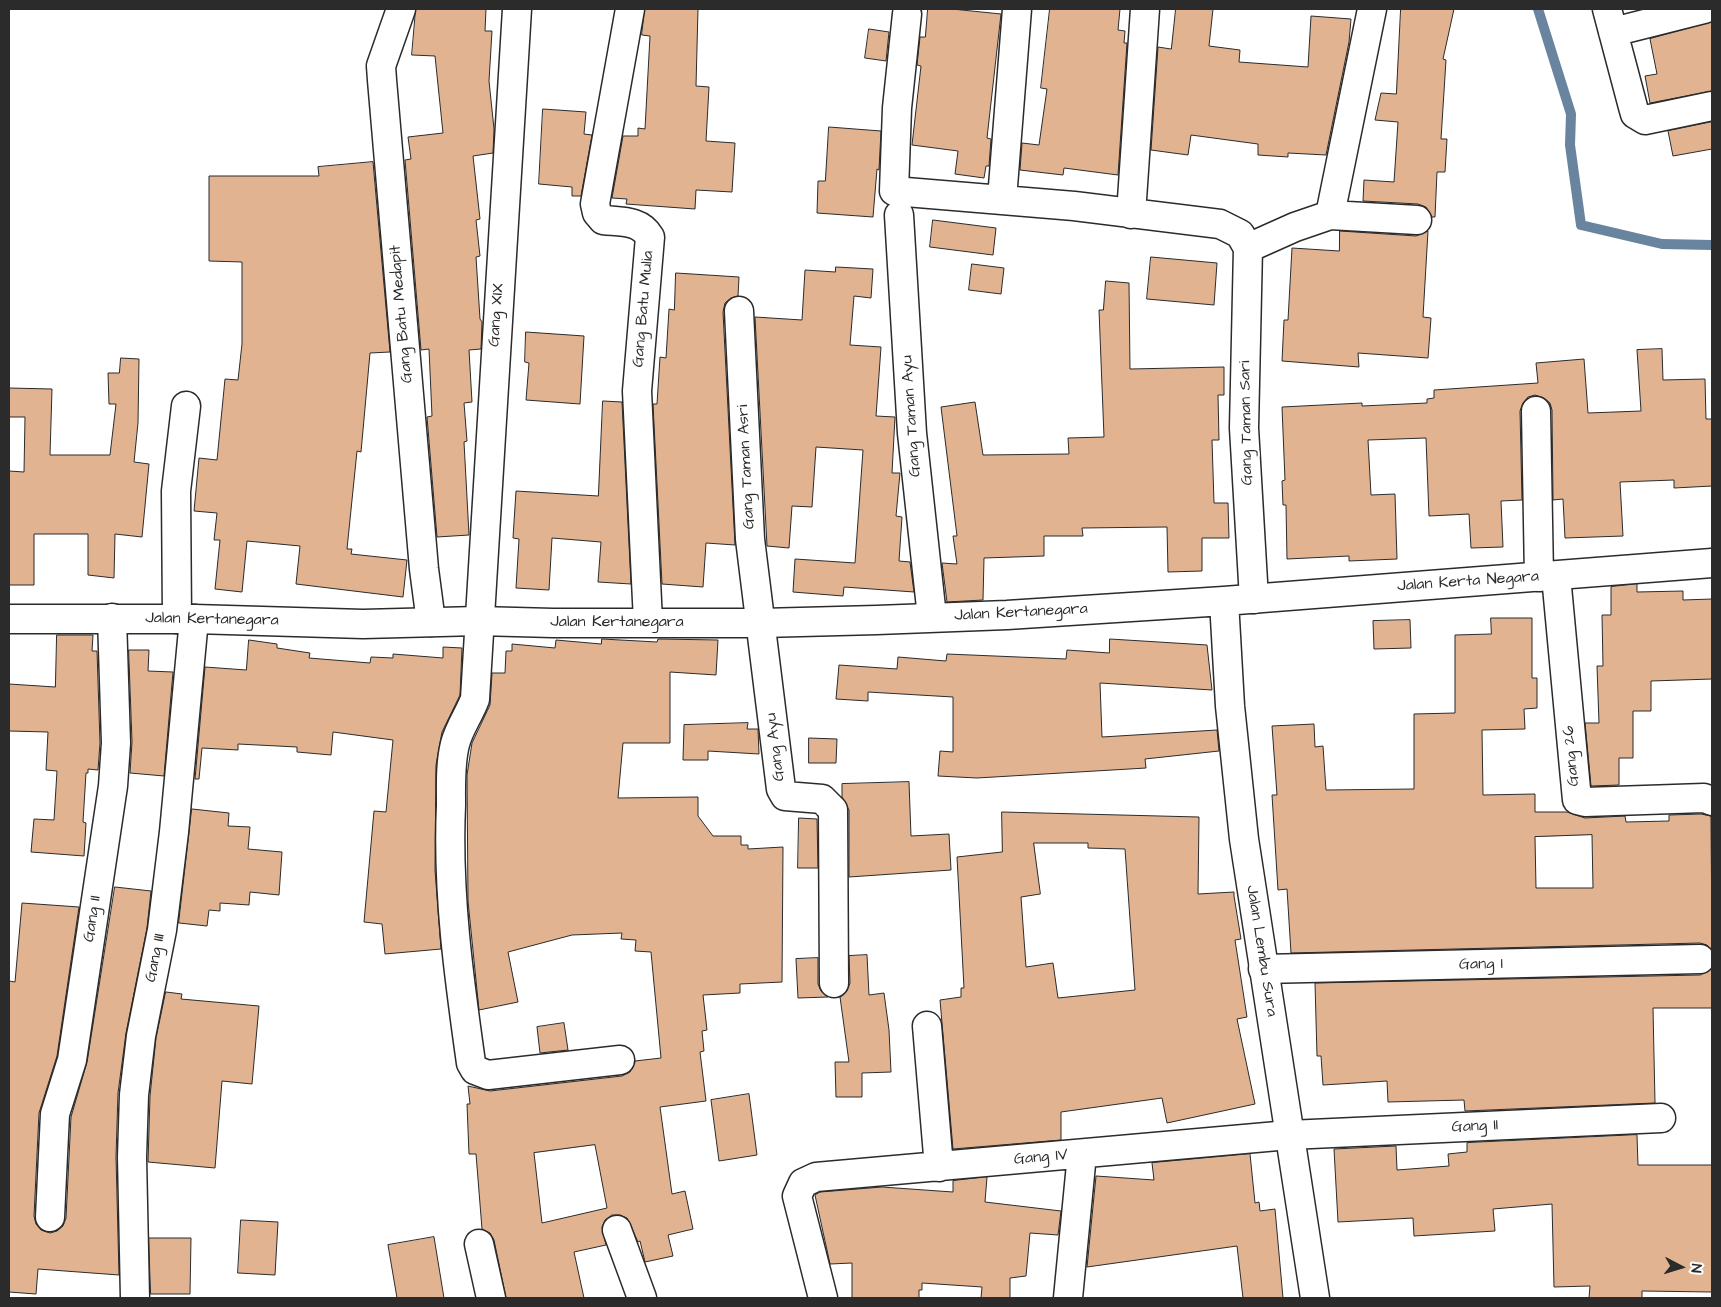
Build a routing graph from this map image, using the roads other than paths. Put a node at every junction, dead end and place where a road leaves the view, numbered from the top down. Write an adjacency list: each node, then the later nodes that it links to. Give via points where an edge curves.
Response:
1 (401, 9): 29 (street, Gang Batu Medapit, via 381,66)
2 (517, 9): 28 (street, Gang XIX)
3 (630, 9): 30 (street, Gang Batu Mulia, via 595,204 596,213 603,220 634,223 645,228 650,237 638,391)
4 (1017, 9): 11 (street)
5 (1145, 9): 12 (street)
6 (1372, 9): 14 (street)
7 (1704, 9): 9 (street)
8 (908, 14): 11 (street, via 897,108 894,191)
9 (1610, 21): 10 (street, via 1635,114 1641,119)
10 (1712, 106)
11 (1002, 199): 12 (street)
12 (1131, 214): 16 (street, via 1220,224 1240,234)
13 (899, 215): 24 (street, Gang Taman Ayu, via 912,433)
14 (1330, 215): 15 (street); 16 (street)
15 (1418, 220)
16 (1248, 248): 22 (street, Gang Taman Sari, via 1244,428)
17 (740, 311): 31 (street, Gang Taman Asri, via 750,539)
18 (186, 406): 27 (street, Gang III, via 176,491)
19 (1536, 411): 21 (street)
20 (1712, 563): 21 (street, Jalan Kerta Negara)
21 (1548, 576): 22 (street, Jalan Kerta Negara); 32 (street, Gang 26, via 1577,800 1704,798)
22 (1254, 598): 23 (street, Jalan Kerta Negara)
23 (1224, 601): 24 (street, Jalan Kertanegara); 34 (street, Jalan Lembu Sura, via 1244,839)
24 (932, 617): 31 (street, Jalan Kertanegara)
25 (112, 618): 26 (street, Jalan Kertanegara); 27 (street, Jalan Kertanegara); 42 (street, Gang II, via 116,743 114,786 72,1060 55,1114)
26 (9, 619)
27 (185, 619): 29 (street, Jalan Kertanegara, via 363,624); 45 (street, Gang III, via 174,832 162,930 141,1036 134,1095)
28 (478, 621): 29 (street, Jalan Kertanegara); 30 (street, Jalan Kertanegara); 37 (street, Gang XIX, via 475,699 454,746 449,841 453,917 471,1063 474,1070 488,1075)
29 (431, 622)
30 (648, 622): 31 (street, Jalan Kertanegara)
31 (762, 623): 35 (street, Gang Ayu, via 781,789 785,796 792,798 822,799 833,810)
32 (1712, 801)
33 (1700, 959): 34 (street, Gang I)
34 (1263, 969): 39 (street, Jalan Lembu Sura)
35 (834, 983)
36 (927, 1026): 41 (street)
37 (620, 1060)
38 (1661, 1118): 39 (street, Gang II)
39 (1289, 1135): 40 (street, Gang IV); 50 (street, Jalan Lembu Sura)
40 (1082, 1154): 41 (street, Gang IV); 49 (street)
41 (939, 1167): 48 (street, Gang IV, via 816,1177 803,1183 797,1196)
42 (50, 1217)
43 (617, 1230): 47 (street)
44 (479, 1244): 46 (street)
45 (135, 1298)
46 (491, 1298)
47 (642, 1298)
48 (823, 1298)
49 (1068, 1298)
50 (1321, 1298)

